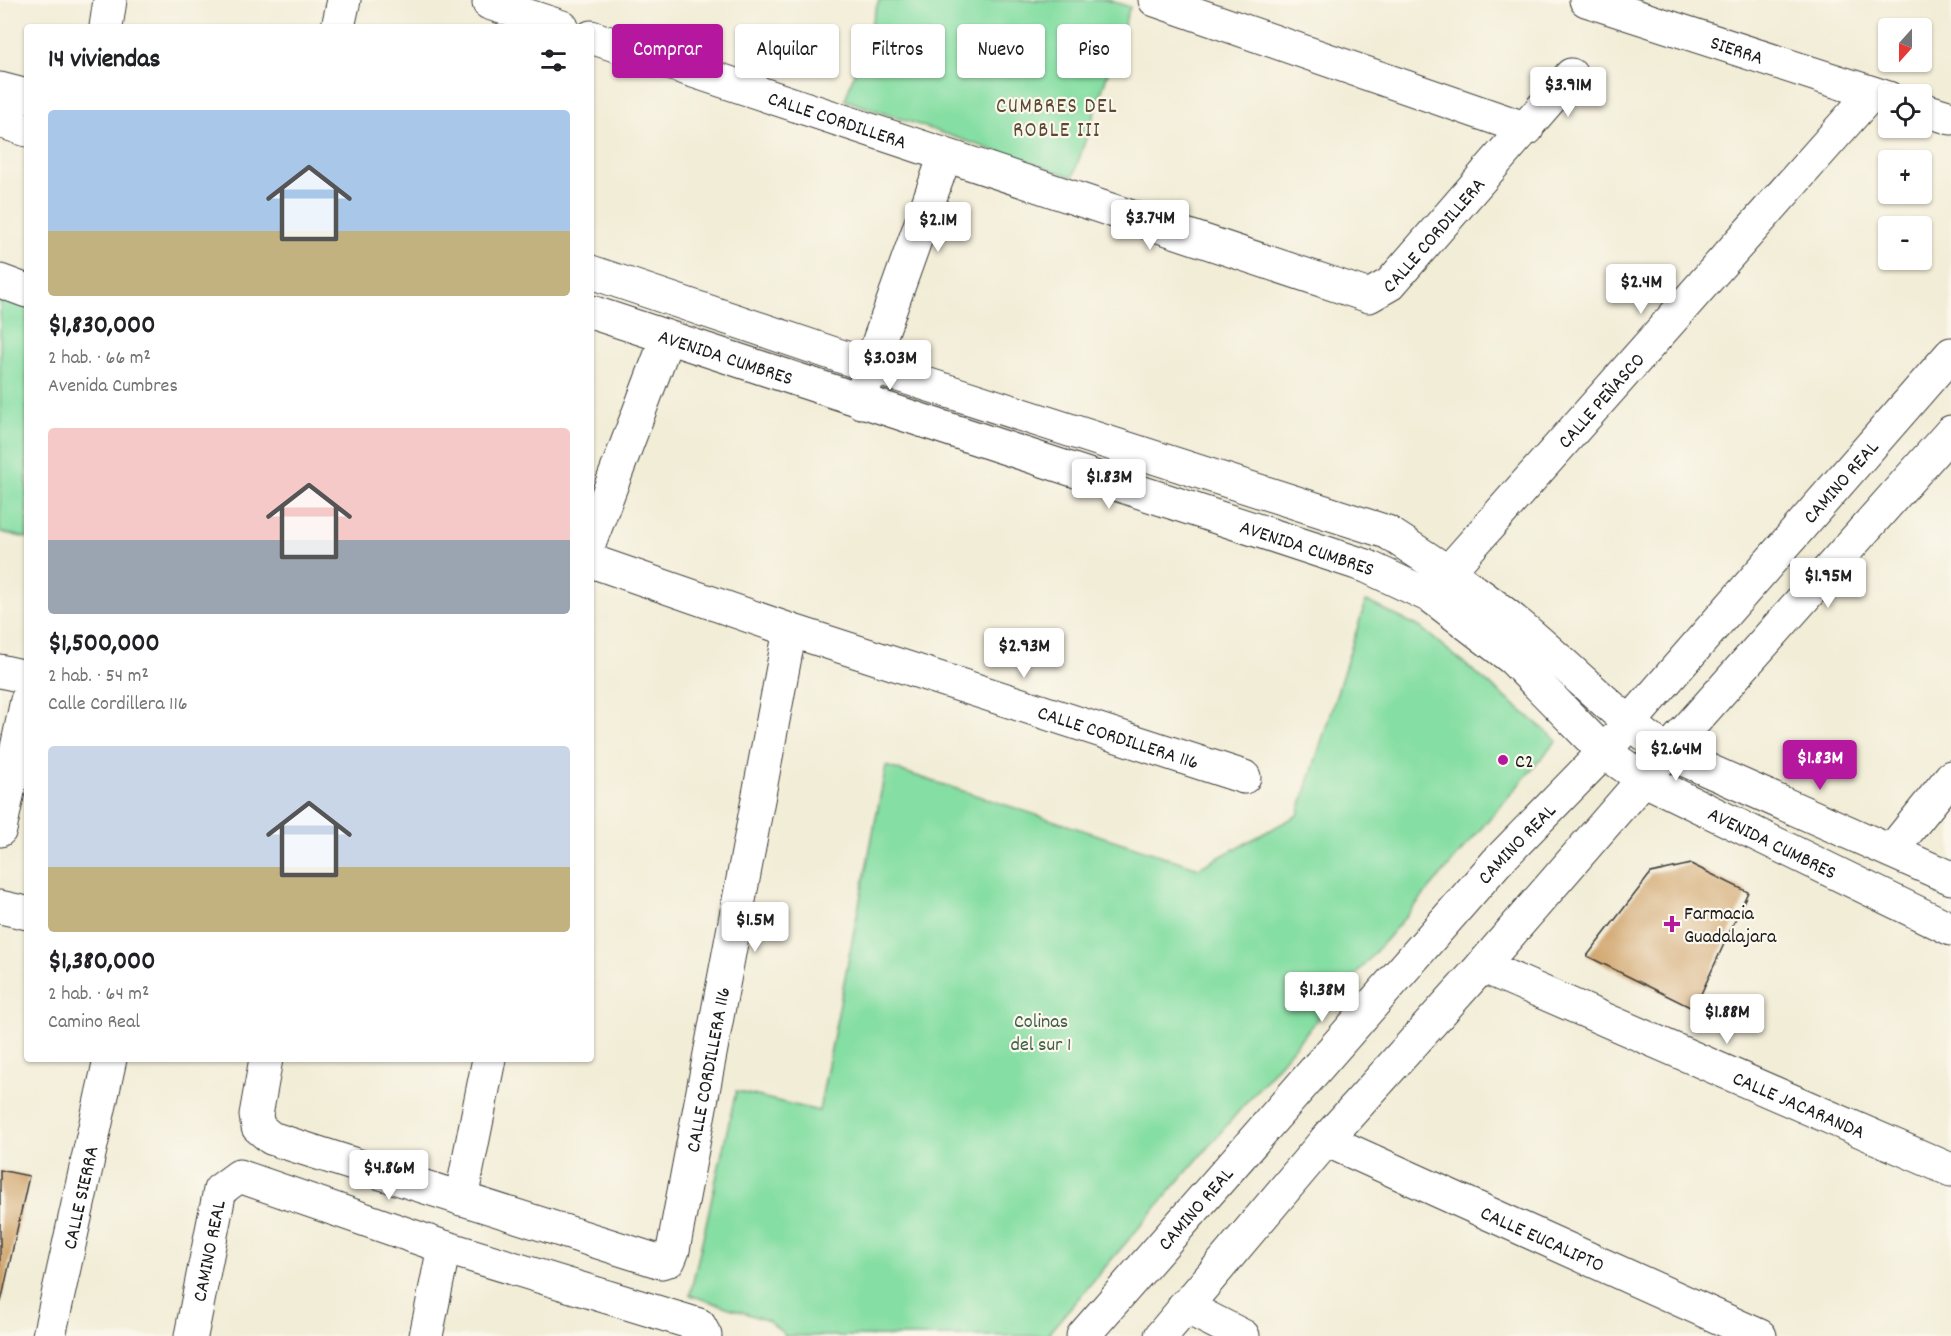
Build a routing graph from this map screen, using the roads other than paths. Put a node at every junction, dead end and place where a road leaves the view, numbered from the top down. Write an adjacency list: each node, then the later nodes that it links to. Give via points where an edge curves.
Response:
1 (110, 0): 6 (street)
2 (344, 0): 7 (street)
3 (1155, 0): 19 (street)
4 (1586, 0): 12 (street, SIERRA)
5 (487, 10): 8 (street)
6 (106, 24)
7 (339, 24)
8 (549, 24)
9 (594, 38): 20 (street, CALLE CORDILLERA)
10 (1571, 75): 19 (street, CALLE CORDILLERA)
11 (0, 89): 13 (street)
12 (1878, 94)
13 (24, 95)
14 (1878, 97): 32 (street, CALLE PEÑASCO)
15 (1932, 111): 16 (street)
16 (1951, 118)
17 (0, 121): 18 (street)
18 (24, 129)
19 (1527, 129): 20 (street, CALLE CORDILLERA, via 1390,284 1369,296)
20 (945, 156): 27 (street)
21 (594, 273): 27 (street, AVENIDA CUMBRES)
22 (0, 282): 23 (street)
23 (24, 290)
24 (594, 313): 25 (street, AVENIDA CUMBRES)
25 (666, 338): 28 (street, AVENIDA CUMBRES); 30 (street)
26 (1951, 354): 37 (street, CAMINO REAL)
27 (870, 366): 28 (street); 32 (street, AVENIDA CUMBRES, via 1387,532)
28 (861, 402): 38 (street, AVENIDA CUMBRES, via 1366,566 1432,597 1513,659)
29 (1951, 432): 39 (street)
30 (594, 531)
31 (594, 562): 33 (street, CALLE CORDILLERA 116)
32 (1448, 572): 37 (street, AVENIDA CUMBRES, via 1530,635)
33 (790, 630): 40 (street, CALLE CORDILLERA 116); 55 (street, CALLE CORDILLERA 116, via 669,1260 661,1262)
34 (0, 671): 35 (street)
35 (24, 676)
36 (24, 714): 43 (street)
37 (1628, 723): 38 (street, CAMINO REAL); 39 (street, AVENIDA CUMBRES)
38 (1604, 752): 42 (street, AVENIDA CUMBRES); 62 (street, CAMINO REAL, via 1496,863)
39 (1667, 752): 42 (street); 44 (street, AVENIDA CUMBRES)
40 (1244, 777)
41 (1951, 777): 44 (street)
42 (1645, 780): 48 (street, AVENIDA CUMBRES); 49 (street)
43 (0, 830)
44 (1892, 850): 45 (street, AVENIDA CUMBRES)
45 (1951, 878)
46 (0, 907): 47 (street)
47 (24, 912)
48 (1951, 929)
49 (1482, 966): 53 (street); 54 (street, CALLE JACARANDA)
50 (109, 1062): 58 (street, CALLE SIERRA)
51 (265, 1062): 55 (street, CALLE CORDILLERA 116, via 256,1115 258,1127 271,1138)
52 (488, 1062): 55 (street)
53 (1326, 1140): 57 (street); 65 (street, CALLE EUCALIPTO)
54 (1951, 1170)
55 (460, 1199)
56 (444, 1247): 59 (street, CAMINO REAL, via 239,1176 220,1190); 60 (street); 61 (street, CAMINO REAL, via 699,1325)
57 (1184, 1306): 63 (street); 64 (street)
58 (49, 1336)
59 (191, 1336)
60 (426, 1336)
61 (705, 1336)
62 (1083, 1336)
63 (1161, 1336)
64 (1243, 1336)
65 (1760, 1336)

